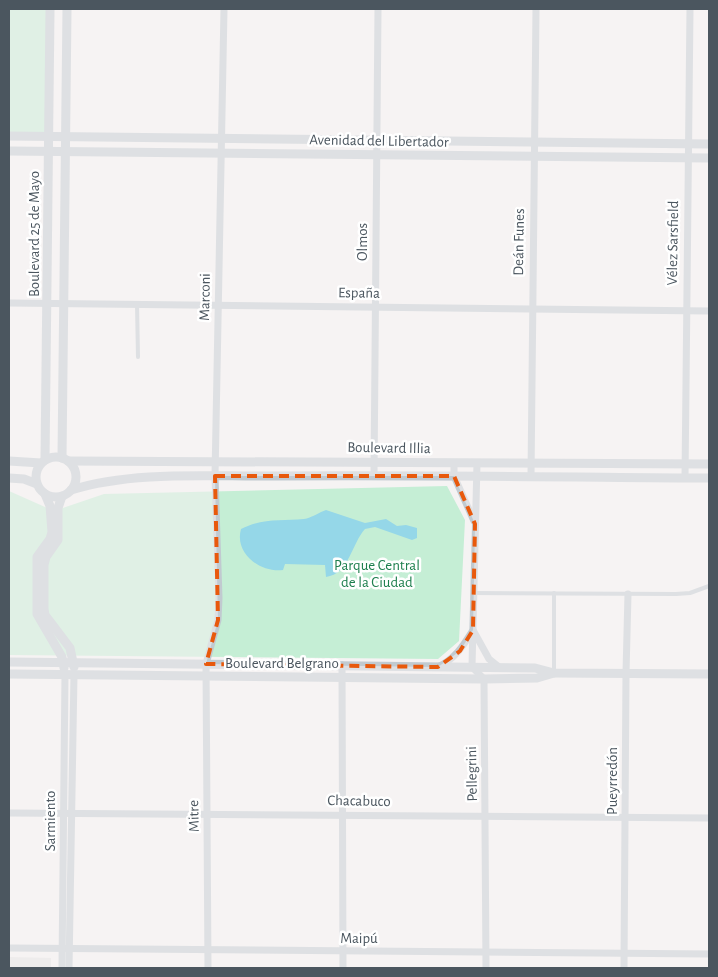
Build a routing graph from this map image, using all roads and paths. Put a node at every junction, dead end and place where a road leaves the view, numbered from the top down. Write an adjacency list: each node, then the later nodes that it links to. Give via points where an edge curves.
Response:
1 (50, 9): 8 (street, Boulevard 25 de Mayo)
2 (67, 9): 9 (street, Boulevard 25 de Mayo)
3 (224, 9): 10 (street, Marconi)
4 (378, 9): 11 (street, Olmos)
5 (536, 9): 12 (street, Deán Funes)
6 (690, 9): 13 (street, Vélez Sarsfield)
7 (9, 136): 8 (street, Avenidad del Libertador)
8 (48, 137): 9 (street, Avenidad del Libertador); 17 (street, Boulevard 25 de Mayo)
9 (66, 137): 10 (street, Avenidad del Libertador); 16 (street, Boulevard 25 de Mayo)
10 (222, 138): 11 (street, Avenidad del Libertador); 18 (street, Marconi)
11 (377, 140): 12 (street, Avenidad del Libertador); 19 (street, Olmos)
12 (534, 142): 13 (street, Avenidad del Libertador); 20 (street, Deán Funes)
13 (688, 143): 14 (street, Avenidad del Libertador); 21 (street, Vélez Sarsfield)
14 (709, 144)
15 (9, 151): 17 (street, Avenidad del Libertador)
16 (66, 151): 17 (street, Avenidad del Libertador); 18 (street, Avenidad del Libertador); 25 (street, Boulevard 25 de Mayo)
17 (48, 152): 24 (street, Boulevard 25 de Mayo)
18 (222, 153): 19 (street, Avenidad del Libertador); 27 (street, Marconi)
19 (377, 155): 20 (street, Avenidad del Libertador); 28 (street, Olmos)
20 (534, 156): 21 (street, Avenidad del Libertador); 29 (street, Deán Funes)
21 (688, 158): 22 (street, Avenidad del Libertador); 30 (street, Vélez Sarsfield)
22 (709, 158)
23 (9, 303): 24 (street, España)
24 (47, 303): 25 (street, España); 35 (street, Boulevard 25 de Mayo)
25 (64, 303): 26 (street, España); 33 (street, Boulevard 25 de Mayo)
26 (137, 304): 27 (street, España); 32 (lane)
27 (219, 305): 28 (street, España); 36 (street, Marconi)
28 (376, 307): 29 (street, España); 37 (street, Olmos)
29 (532, 309): 30 (street, España); 40 (street, Deán Funes)
30 (686, 310): 31 (street, España); 41 (street, Vélez Sarsfield)
31 (709, 311)
32 (138, 357)
33 (65, 459): 35 (street, via 56,456); 36 (street, Boulevard Illia); 52 (street, Boulevard 25 de Mayo, via 75,471 75,484)
34 (9, 461): 35 (street)
35 (43, 461): 51 (street, Boulevard 25 de Mayo, via 36,473)
36 (216, 462): 37 (street, Boulevard Illia); 44 (street, Marconi)
37 (374, 462): 38 (street, Boulevard Illia); 43 (street, Olmos)
38 (454, 463): 39 (street, Boulevard Illia); 45 (street)
39 (477, 463): 40 (street, Boulevard Illia); 46 (street)
40 (531, 463): 41 (street, Boulevard Illia); 47 (street, Deán Funes)
41 (685, 463): 42 (street, Boulevard Illia); 49 (street, Vélez Sarsfield)
42 (709, 464)
43 (374, 475): 44 (street, Boulevard Illia); 45 (street, Boulevard Illia)
44 (216, 476): 52 (street, Boulevard Illia, via 114,480); 65 (street, Marconi, via 218,620)
45 (454, 476): 46 (street, Boulevard Illia); 55 (street)
46 (476, 476): 47 (street, Boulevard Illia); 55 (street)
47 (531, 476): 49 (street, Boulevard Illia)
48 (9, 478): 51 (street)
49 (685, 478): 50 (street, Boulevard Illia)
50 (709, 478)
51 (37, 484): 53 (street)
52 (71, 490): 54 (street)
53 (45, 494): 54 (street); 56 (street, via 50,506 52,532 36,557)
54 (62, 496): 56 (street, via 58,508 58,540 46,557)
55 (476, 524): 58 (street)
56 (40, 584): 63 (street, via 38,620); 64 (street, via 45,615 70,648)
57 (709, 586): 60 (lane, via 676,594)
58 (474, 593): 59 (lane); 61 (street)
59 (554, 593): 60 (lane); 71 (lane)
60 (628, 594): 72 (street, Pueyrredón)
61 (473, 630): 67 (street, via 456,656); 68 (street); 69 (street, via 489,659)
62 (9, 662): 63 (street, Boulevard Belgrano)
63 (64, 662): 64 (street, Boulevard Belgrano); 73 (street)
64 (74, 663): 65 (street, Boulevard Belgrano); 73 (street)
65 (206, 664): 66 (street, Boulevard Belgrano); 75 (street, Mitre)
66 (342, 665): 67 (street, Boulevard Belgrano); 76 (street)
67 (438, 667): 68 (street, Boulevard Belgrano)
68 (472, 667): 69 (street, Boulevard Belgrano); 77 (street)
69 (499, 667): 71 (street, Boulevard Belgrano, via 535,668)
70 (10, 672): 73 (street, Boulevard Belgrano)
71 (554, 673): 72 (street, Boulevard Belgrano); 77 (street, Boulevard Belgrano, via 537,678)
72 (626, 673): 74 (street, Boulevard Belgrano); 83 (street, Pueyrredón)
73 (69, 674): 75 (street, Boulevard Belgrano); 79 (street, Sarmiento)
74 (709, 674)
75 (206, 676): 76 (street, Boulevard Belgrano); 80 (street, Mitre)
76 (342, 677): 77 (street, Boulevard Belgrano); 81 (street)
77 (484, 679): 82 (street, Pellegrini)
78 (9, 813): 79 (street, Chacabuco)
79 (67, 814): 80 (street, Chacabuco); 86 (street, Sarmiento)
80 (208, 814): 81 (street, Chacabuco); 87 (street, Mitre)
81 (344, 815): 82 (street, Chacabuco); 89 (street)
82 (486, 816): 83 (street, Chacabuco); 88 (street, Pellegrini)
83 (626, 817): 84 (street, Chacabuco); 90 (street, Pueyrredón)
84 (709, 818)
85 (9, 948): 86 (street, Maipú)
86 (66, 948): 87 (street, Maipú); 92 (street, Sarmiento); 93 (street, Sarmiento)
87 (208, 950): 89 (street, Maipú); 94 (street, Mitre)
88 (486, 951): 89 (street, Maipú); 90 (street, Maipú); 96 (street, Pellegrini)
89 (343, 952): 95 (street)
90 (624, 954): 91 (street, Maipú); 97 (street, Pueyrredón)
91 (709, 954)
92 (62, 968)
93 (69, 968)
94 (208, 968)
95 (343, 968)
96 (486, 968)
97 (624, 968)

